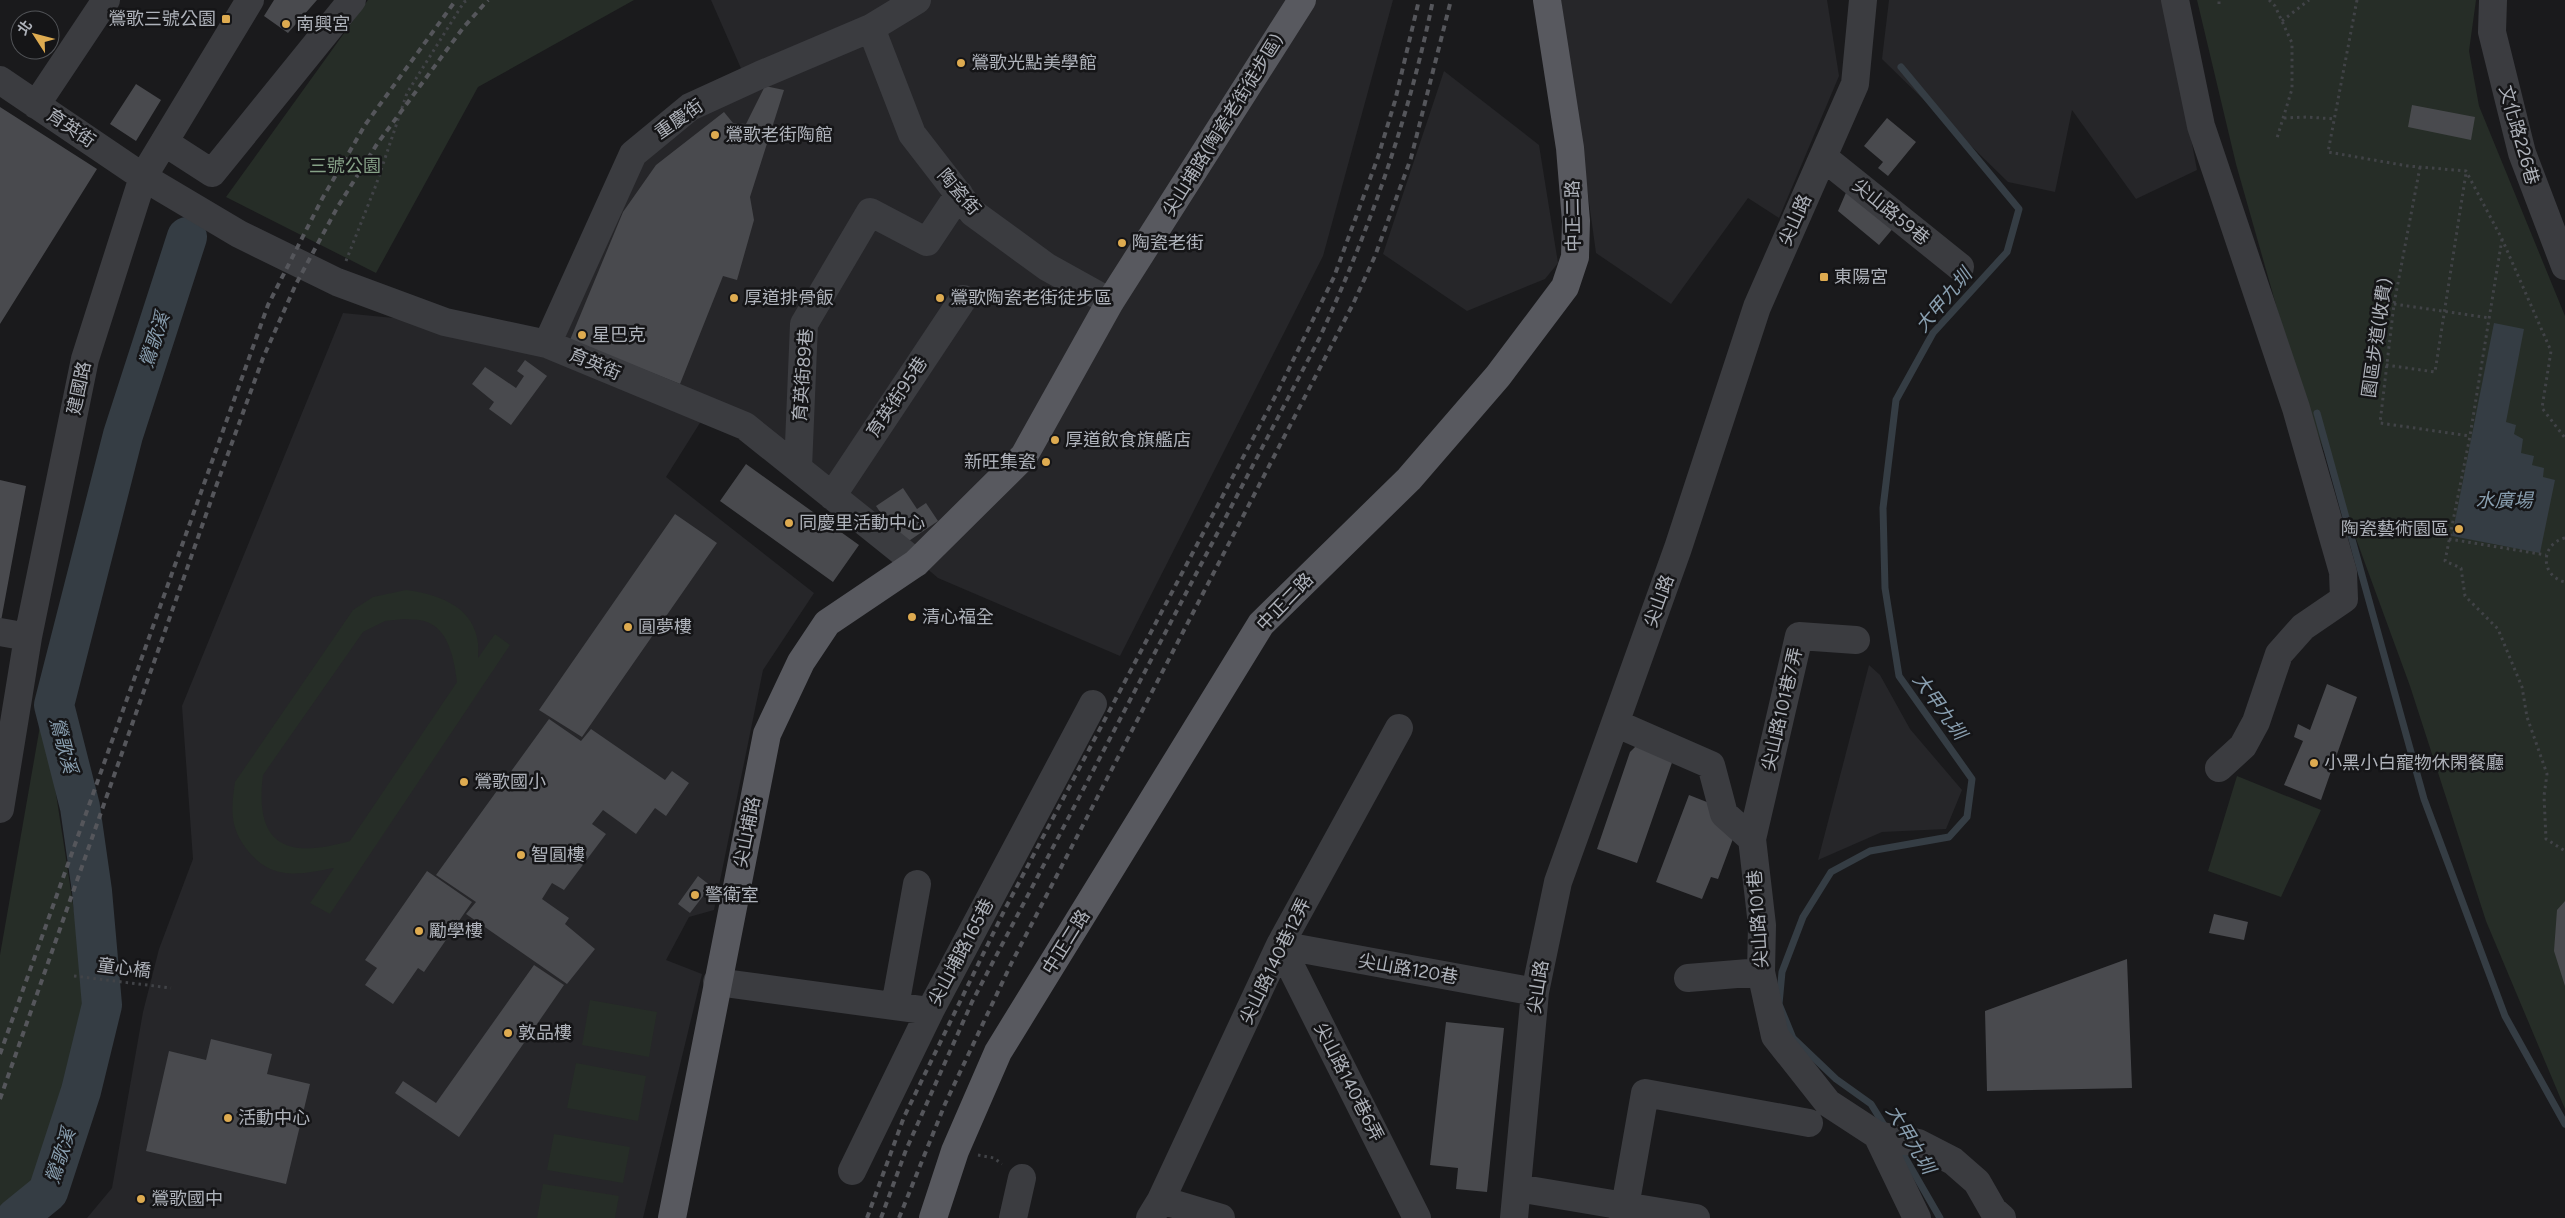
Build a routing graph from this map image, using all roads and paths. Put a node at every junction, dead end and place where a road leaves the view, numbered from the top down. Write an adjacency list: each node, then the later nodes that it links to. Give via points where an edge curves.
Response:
1 (106, 0): 17 (street)
2 (250, 0): 21 (street, 建國路)
3 (352, 0): 21 (street, via 212,173)
4 (469, 0): 30 (path, via 464,2 406,93 376,185)
5 (916, 0): 15 (street, 重慶街)
6 (1302, 0): 32 (main road, 尖山埔路(陶瓷老街徒步區))
7 (1547, 0): 76 (main road, 中正二路, via 1570,148 1576,221 1575,257 1565,287 1498,376 1409,479 1261,624 998,1052 955,1150)
8 (2176, 0): 54 (street, via 2201,126 2296,408 2343,572 2344,599 2304,627 2279,654 2256,722 2243,746)
9 (2269, 0): 14 (path)
10 (2309, 0): 14 (path)
11 (2357, 0): 19 (path)
12 (2493, 0): 28 (street, 文化路226巷, via 2492,32 2522,153)
13 (1859, 8): 22 (street, 尖山路, via 1855,84)
14 (2282, 21): 18 (path, via 2292,43 2292,89)
15 (871, 28): 26 (street, 陶瓷街, via 912,134); 36 (street, 重慶街, via 690,107 633,154)
16 (0, 80): 17 (street, 育英街)
17 (36, 105): 25 (street, 育英街)
18 (2284, 118): 19 (path); 20 (path)
19 (2335, 120): 23 (path, via 2328,152)
20 (2278, 138)
21 (164, 142): 25 (street, 建國路)
22 (1823, 157): 29 (street, 尖山路59巷); 52 (street, 尖山路, via 1757,307 1678,548)
23 (2420, 167): 24 (path); 33 (path, 園區步道(收費))
24 (2466, 171): 27 (path); 34 (path)
25 (143, 177): 30 (street, 育英街, via 239,234); 48 (street, 建國路, via 85,359)
26 (959, 194): 32 (street, 陶瓷街, via 973,213 1047,267); 40 (street, 育英街89巷, via 927,242 870,212 804,324)
27 (2502, 239): 35 (path); 39 (path, via 2551,352 2542,408)
28 (2565, 266)
29 (1960, 267)
30 (337, 282): 36 (street, 育英街, via 445,322)
31 (963, 299): 41 (street, 育英街95巷)
32 (1110, 302): 45 (main road, 尖山埔路(陶瓷老街徒步區), via 1024,456)
33 (2394, 304): 34 (path); 37 (path, 園區步道(收費))
34 (2444, 311): 35 (path); 37 (path, via 2435,372)
35 (2490, 318): 38 (path)
36 (547, 344): 40 (street, 育英街, via 745,426)
37 (2386, 365): 38 (path, 園區步道(收費), via 2380,423)
38 (2470, 436): 43 (path)
39 (2565, 438)
40 (798, 468): 41 (street, 育英街)
41 (832, 496): 45 (street, 育英街)
42 (2565, 538): 44 (path, via 2554,543)
43 (2449, 540): 44 (path); 57 (path, via 2445,561 2461,568 2465,596 2498,629 2522,687 2527,717 2547,774 2544,796 2546,839)
44 (2546, 555): 46 (path, via 2548,570)
45 (916, 563): 63 (main road, 尖山埔路, via 827,622 801,662 767,734)
46 (2565, 582)
47 (0, 632): 48 (street)
48 (28, 637): 50 (street, 建國路)
49 (1856, 640): 56 (street, 尖山路101巷7弄, via 1800,636)
50 (10, 695): 55 (street, 建國路)
51 (1093, 704): 67 (street, 尖山埔路165巷)
52 (1615, 723): 56 (street, via 1711,765 1724,814); 65 (street, 尖山路, via 1558,882)
53 (1399, 728): 59 (street, 尖山路140巷12弄)
54 (2219, 768)
55 (0, 809)
56 (1752, 839): 60 (street, 尖山路101巷, via 1762,924)
57 (2565, 851)
58 (917, 884): 66 (street)
59 (1280, 945): 65 (street, 尖山路120巷); 73 (street, 尖山路140巷12弄); 79 (street, 尖山路140巷6弄)
60 (1761, 972): 62 (street); 69 (street, 尖山路101巷, via 1775,1036 1828,1103)
61 (74, 976): 64 (path, 童心橋)
62 (1688, 978)
63 (717, 982): 66 (street, 尖山埔路165巷); 75 (main road, 尖山埔路)
64 (171, 988)
65 (1535, 992): 72 (street, 尖山路)
66 (895, 1006): 67 (street, 尖山埔路165巷)
67 (930, 1011): 70 (street)
68 (1809, 1123): 74 (street, via 1645,1093)
69 (1882, 1137): 82 (street); 83 (street, via 1918,1143 1953,1161 1976,1182 1993,1210)
70 (852, 1171)
71 (1022, 1178): 77 (street)
72 (1517, 1188): 74 (street); 80 (street, 尖山路)
73 (1156, 1209): 78 (street)
74 (1624, 1213): 81 (street)
75 (672, 1218)
76 (933, 1218)
77 (1013, 1218)
78 (1221, 1218)
79 (1417, 1218)
80 (1514, 1218)
81 (1696, 1218)
82 (1917, 1218)
83 (2002, 1218)

